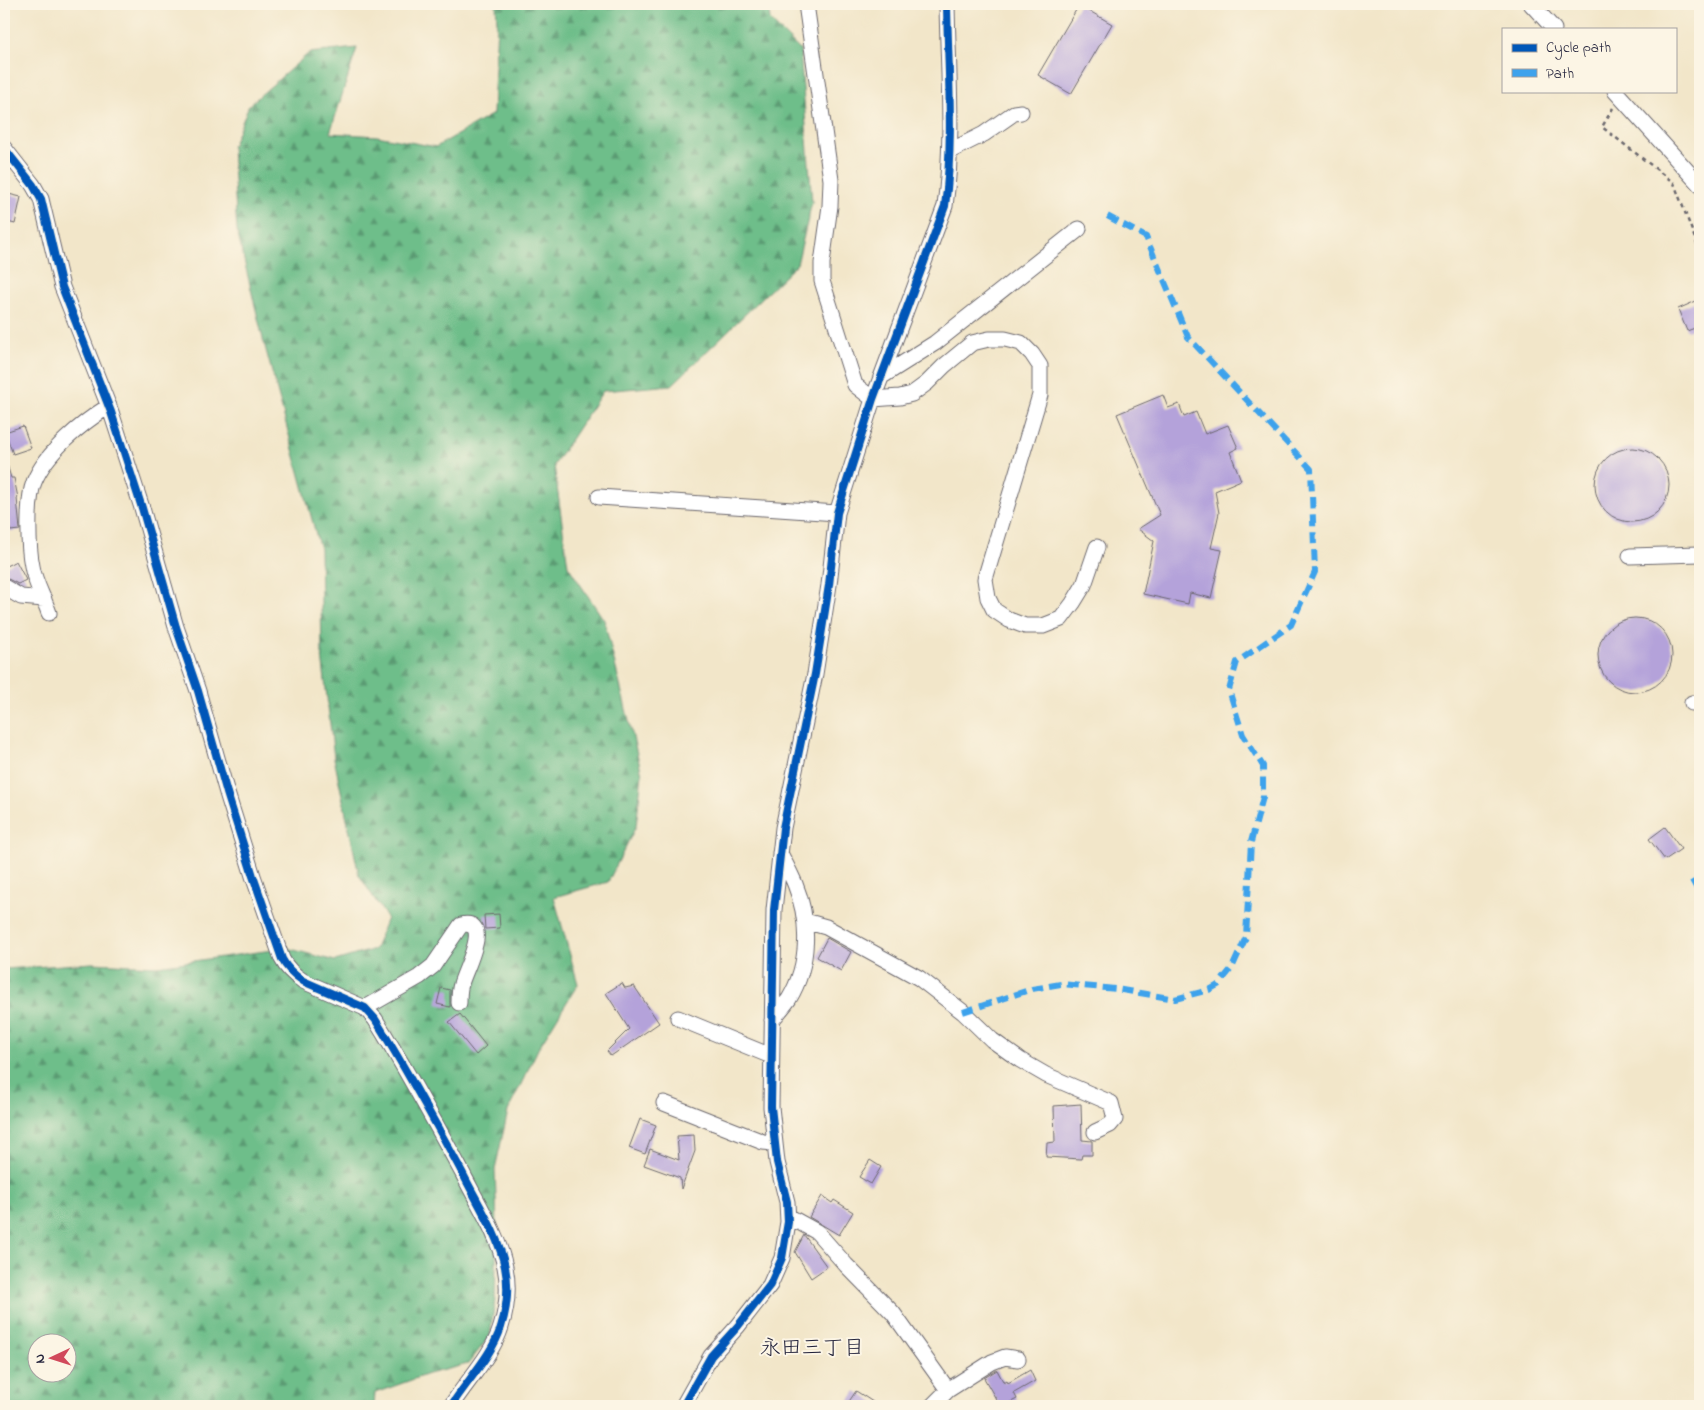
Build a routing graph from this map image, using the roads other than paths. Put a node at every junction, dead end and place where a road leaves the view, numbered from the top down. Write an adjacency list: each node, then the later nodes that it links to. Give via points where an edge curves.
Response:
1 (806, 4): 12 (street, via 831,180 822,281 855,385)
2 (947, 4): 8 (street)
3 (1531, 4): 4 (street)
4 (1553, 28)
5 (1617, 94): 9 (street)
6 (1021, 112): 8 (street)
7 (4, 148): 13 (street, via 34,185 41,200 62,287)
8 (950, 151): 11 (street, via 945,206)
9 (1700, 185)
10 (1079, 229): 11 (street, via 936,343)
11 (881, 377): 12 (street)
12 (873, 399): 15 (street); 16 (street, via 912,394 972,343 989,339 1021,343 1040,366 1040,394 985,580 994,610 1024,626 1043,626 1061,619 1084,585)
13 (109, 406): 19 (street, via 57,447 34,481 30,494 32,567 47,606); 23 (street, via 236,821 282,959 289,970 303,981)
14 (599, 496): 15 (street)
15 (837, 513): 20 (street, via 815,674 782,828)
16 (1097, 547)
17 (1700, 554): 18 (street)
18 (1630, 556)
19 (4, 588)
20 (780, 853): 21 (street, via 795,883); 25 (street, via 774,910)
21 (805, 921): 25 (street, via 804,963 800,976); 28 (street, via 826,927 919,978 1020,1060 1111,1103 1115,1119)
22 (459, 1003): 23 (street, via 461,984 476,943 476,932 471,924 461,925 433,966)
23 (365, 1008): 33 (street, via 395,1051 486,1217 504,1266 506,1305 501,1328 473,1376)
24 (678, 1018): 26 (street)
25 (772, 1020): 26 (street)
26 (771, 1056): 29 (street)
27 (664, 1103): 29 (street, via 762,1142)
28 (1095, 1132)
29 (774, 1143): 30 (street)
30 (788, 1216): 32 (street, via 817,1232 893,1313); 34 (street, via 782,1258 770,1285 711,1356)
31 (1018, 1359): 32 (street, via 1005,1357 992,1362)
32 (948, 1390): 35 (street)
33 (450, 1406)
34 (683, 1406)
35 (932, 1406)

